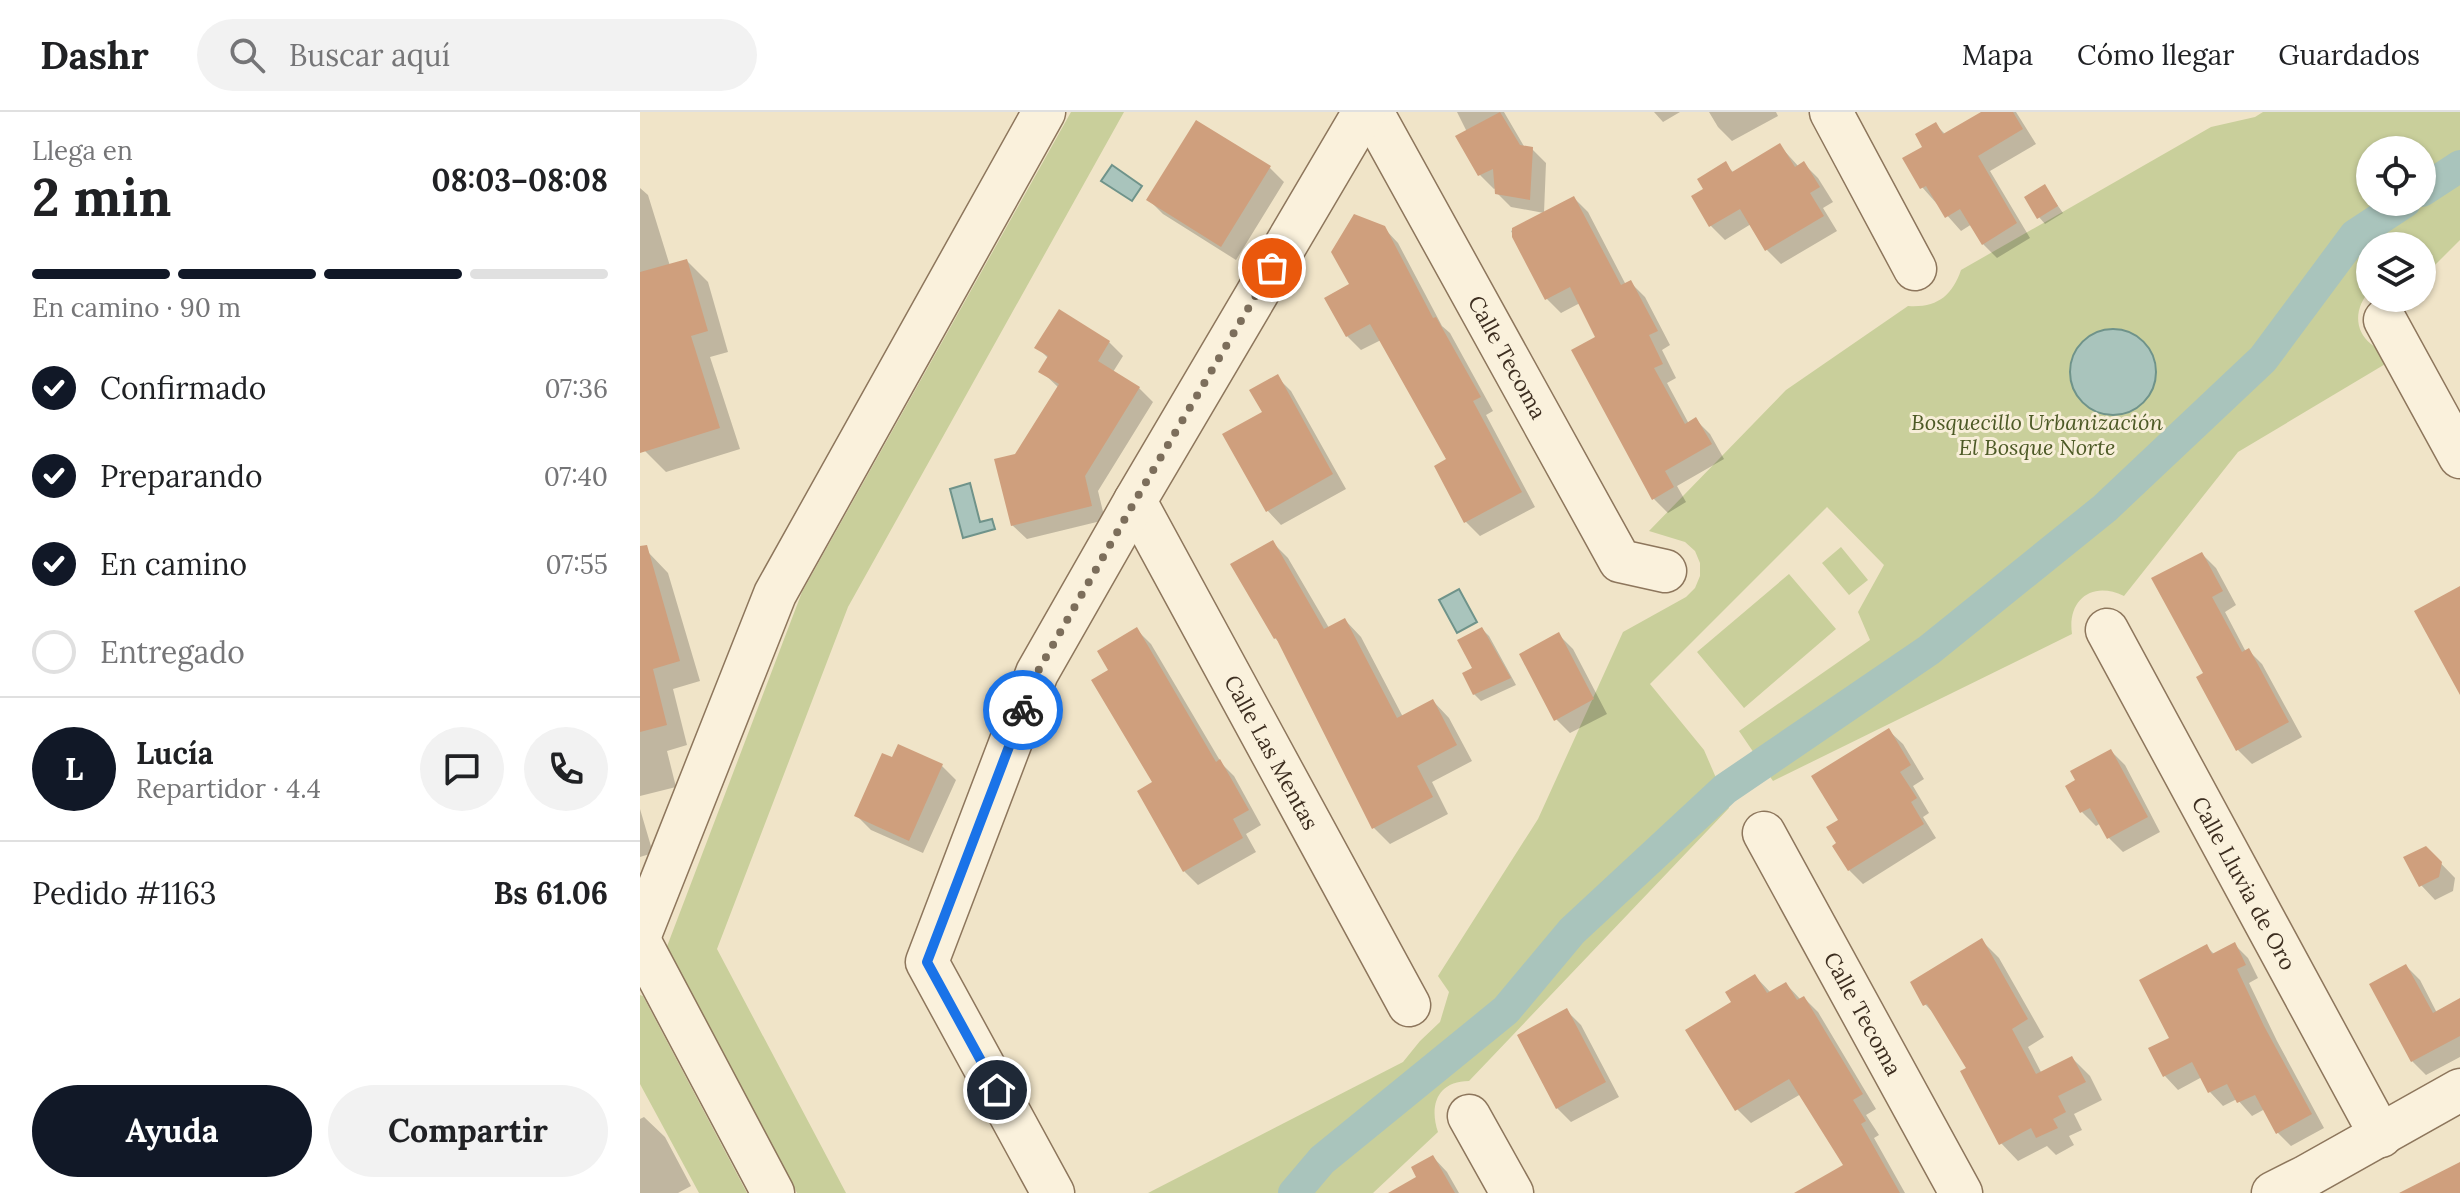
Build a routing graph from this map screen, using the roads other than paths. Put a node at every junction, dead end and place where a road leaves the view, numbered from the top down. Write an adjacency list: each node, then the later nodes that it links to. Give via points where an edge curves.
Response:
1 (1044, 112): 12 (street, via 775,594)
2 (1364, 112): 8 (street)
3 (1372, 112): 9 (street, Calle Tecoma, via 1620,561)
4 (1831, 112): 5 (street)
5 (1915, 269)
6 (2385, 320): 7 (street)
7 (2460, 457)
8 (1135, 501): 14 (street, Calle Las Mentas); 20 (street, via 1037,673 927,962)
9 (1665, 571)
10 (2107, 630): 17 (street, Calle Lluvia de Oro)
11 (1764, 833): 22 (street, Calle Tecoma)
12 (640, 935)
13 (640, 942): 19 (street)
14 (1409, 1005)
15 (2460, 1090): 17 (street)
16 (1469, 1116): 21 (street)
17 (2381, 1136): 18 (street)
18 (2291, 1189)
19 (773, 1193)
20 (1053, 1193)
21 (1512, 1193)
22 (1961, 1193)

